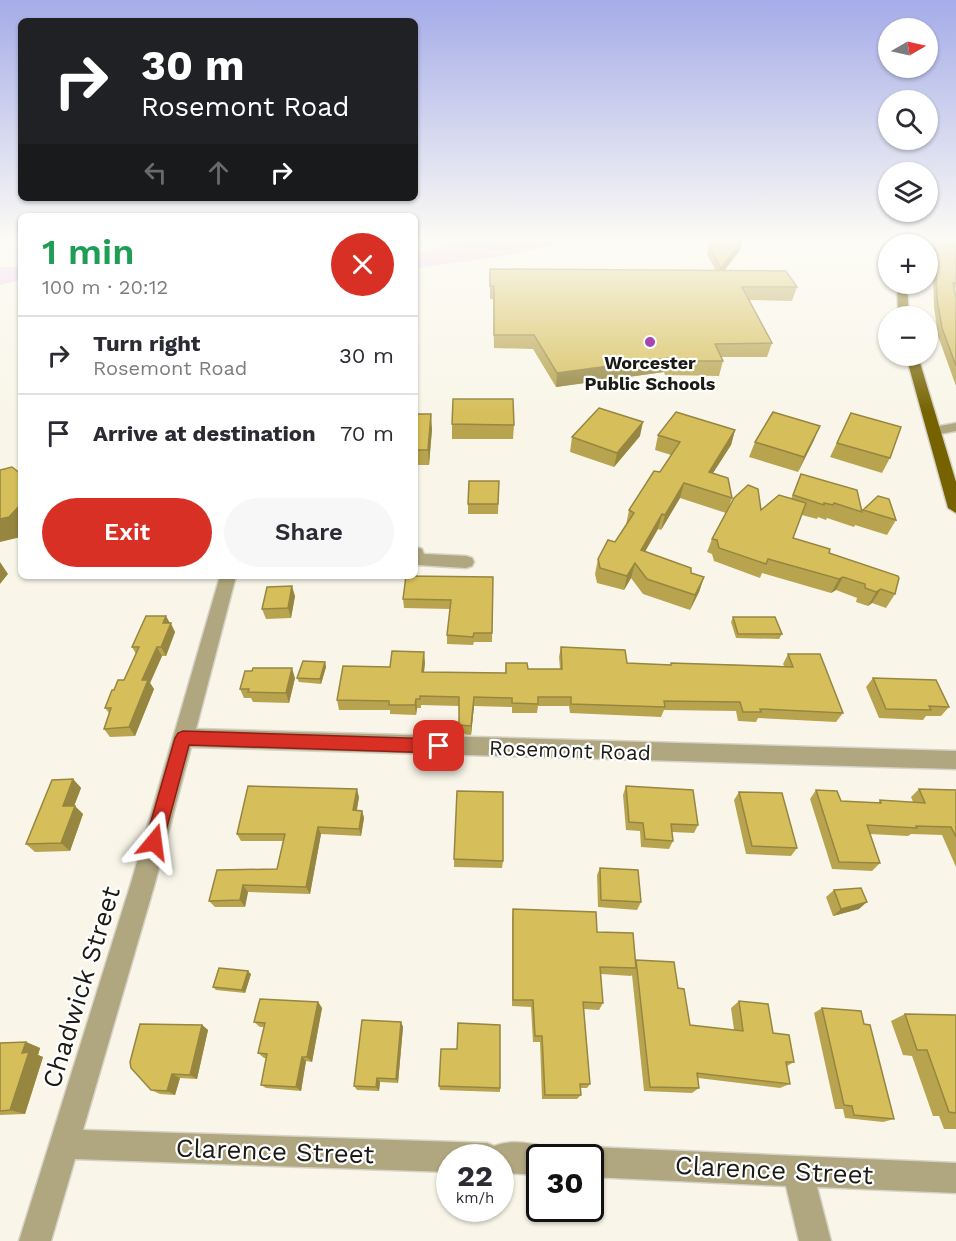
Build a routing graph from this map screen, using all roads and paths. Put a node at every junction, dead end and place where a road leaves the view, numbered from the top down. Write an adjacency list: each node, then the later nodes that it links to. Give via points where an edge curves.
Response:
1 (915, 366): 3 (main road)
2 (956, 427): 3 (street)
3 (934, 430): 4 (main road)
4 (956, 508)
5 (418, 559): 6 (street)
6 (466, 561)
7 (227, 579): 8 (street, Chadwick Street)
8 (183, 738): 9 (street, Rosemont Road); 10 (street, Chadwick Street)
9 (956, 760)
10 (64, 1144): 11 (street, Clarence Street); 15 (street, Chadwick Street)
11 (436, 1156)
12 (604, 1163): 13 (street, Clarence Street)
13 (798, 1171): 14 (street, Clarence Street); 16 (street)
14 (956, 1178)
15 (35, 1241)
16 (815, 1241)

